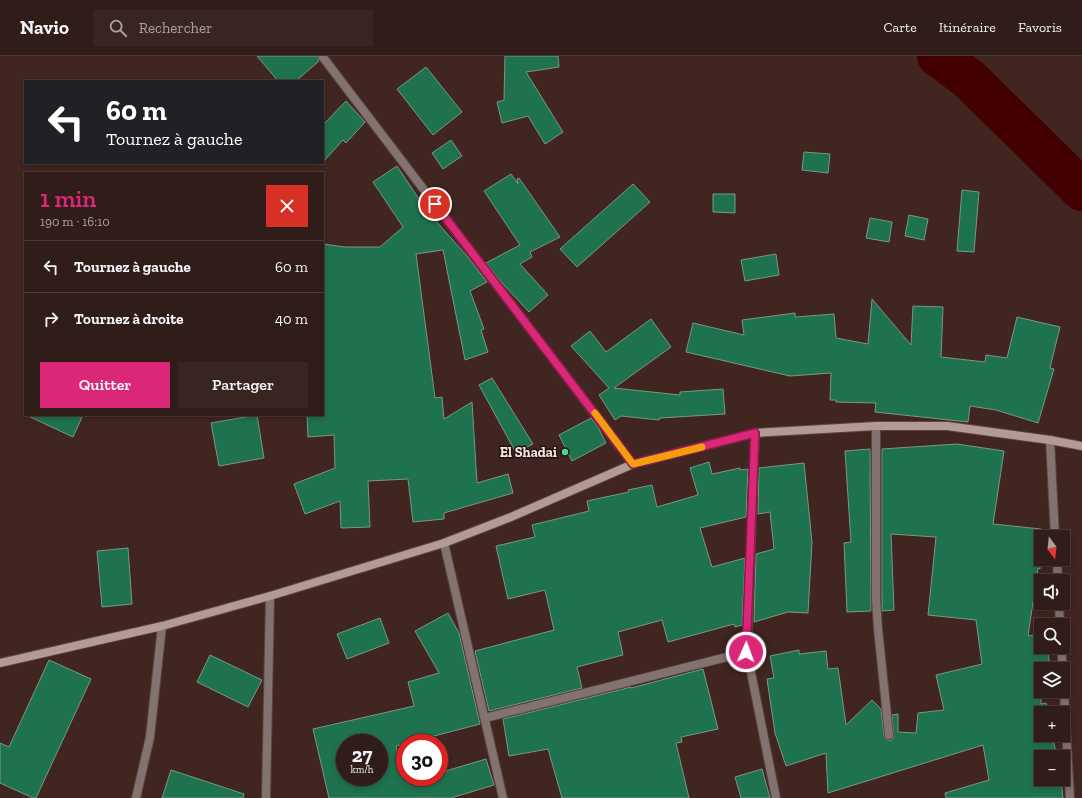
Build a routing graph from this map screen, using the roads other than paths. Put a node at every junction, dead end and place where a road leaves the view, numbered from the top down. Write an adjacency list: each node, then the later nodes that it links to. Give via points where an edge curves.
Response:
1 (322, 56): 6 (street)
2 (876, 426): 3 (street); 4 (street, via 947,426); 15 (street, via 876,598)
3 (755, 433): 6 (street); 11 (street)
4 (1050, 440): 5 (street); 7 (street)
5 (1082, 446)
6 (633, 464): 8 (street)
7 (1055, 530)
8 (444, 543): 9 (street); 14 (street)
9 (270, 596): 10 (street); 17 (street)
10 (162, 626): 12 (street); 16 (street, via 150,737)
11 (746, 652): 14 (street); 19 (street)
12 (0, 663)
13 (1064, 698): 20 (street)
14 (485, 718): 18 (street)
15 (889, 735)
16 (136, 798)
17 (266, 798)
18 (503, 798)
19 (776, 798)
20 (1070, 798)

